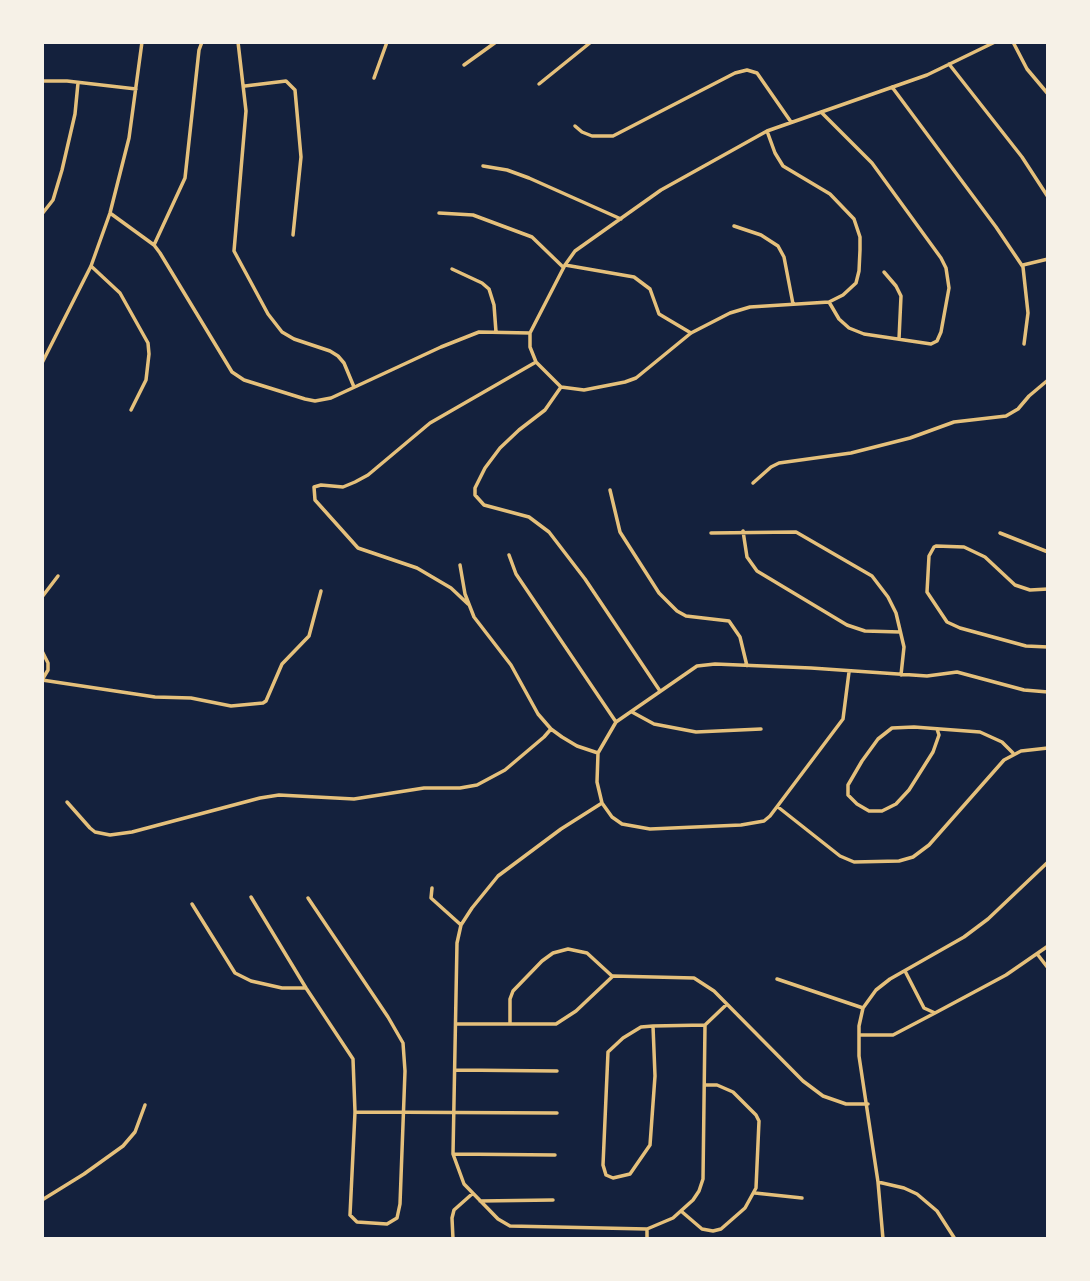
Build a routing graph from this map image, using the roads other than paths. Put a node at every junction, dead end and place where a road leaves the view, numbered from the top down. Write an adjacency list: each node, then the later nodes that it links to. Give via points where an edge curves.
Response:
1 (142, 42): 17 (street)
2 (202, 42): 31 (street, via 185,178)
3 (238, 42): 15 (street)
4 (387, 42): 11 (street)
5 (496, 42): 10 (street)
6 (592, 42): 14 (street)
7 (995, 42): 9 (street)
8 (1013, 42): 18 (street, via 1027,69)
9 (949, 64): 16 (street); 24 (street)
10 (464, 65)
11 (374, 78)
12 (42, 81): 13 (street)
13 (78, 83): 17 (street); 27 (street, via 62,170)
14 (539, 84)
15 (245, 86): 30 (street, via 286,81 295,90 301,157); 48 (street, via 234,251 278,328 293,339 338,356)
16 (892, 87): 19 (street); 33 (street)
17 (136, 89): 25 (street)
18 (1048, 93)
19 (821, 112): 20 (street); 43 (street, via 873,163 946,268 949,288 937,341 927,344)
20 (791, 122): 21 (street, via 757,73 747,70 613,136 592,136); 22 (street)
21 (575, 125)
22 (767, 131): 28 (street, via 661,190); 38 (street, via 783,166 830,194 857,227 856,283)
23 (483, 166): 28 (street, via 529,178)
24 (1048, 197)
25 (110, 213): 31 (street); 34 (street)
26 (439, 213): 35 (street, via 473,215 532,237)
27 (42, 214)
28 (621, 219): 35 (street, via 575,251)
29 (734, 226): 39 (street, via 778,246)
30 (293, 235)
31 (153, 245): 48 (street, via 236,376 310,401)
32 (1048, 259): 33 (street)
33 (1022, 265): 44 (street, via 1028,313)
34 (91, 266): 46 (street); 50 (street, via 120,293 148,343 146,380)
35 (564, 266): 41 (street, via 634,277 650,289 659,314); 42 (street)
36 (452, 269): 40 (street, via 489,289)
37 (884, 272): 43 (street, via 901,296)
38 (829, 302): 39 (street); 43 (street, via 846,327)
39 (793, 304): 41 (street, via 741,309)
40 (496, 332): 42 (street); 48 (street, via 467,336)
41 (691, 333): 49 (street, via 631,380 584,390)
42 (530, 334): 45 (street)
43 (899, 339)
44 (1024, 344)
45 (536, 362): 49 (street); 63 (street, via 430,423 368,475 343,487 317,485 313,491 358,548 417,568)
46 (42, 363)
47 (1048, 380): 51 (street, via 1006,416 954,422 851,453 779,463)
48 (354, 387)
49 (561, 387): 71 (street, via 545,410 500,448 485,468 475,495 484,505 528,517 549,532)
50 (131, 410)
51 (753, 483)
52 (610, 490): 67 (street, via 620,532 659,593 686,616 729,621 740,637)
53 (743, 531): 54 (street); 64 (street, via 747,557 757,571 848,625 865,631); 64 (street, via 796,532 860,569 877,581 888,597)
54 (711, 533)
55 (1000, 533): 56 (street)
56 (1048, 552)
57 (509, 555): 74 (street, via 516,575)
58 (460, 565): 63 (street)
59 (58, 576): 62 (street)
60 (1048, 589): 65 (street, via 1015,585 985,557 964,547 936,546 929,556 927,592 947,622 1026,646)
61 (321, 590): 70 (street, via 309,636 282,664 263,703 231,706)
62 (42, 597)
63 (468, 604): 75 (street)
64 (900, 632): 69 (street, via 905,655)
65 (1048, 648)
66 (42, 651): 70 (street, via 48,663)
67 (747, 666): 68 (street); 71 (street, via 697,666)
68 (849, 672): 69 (street); 83 (street, via 842,719)
69 (901, 675): 72 (street, via 957,672)
70 (42, 680)
71 (660, 691): 73 (street)
72 (1048, 692)
73 (632, 712): 74 (street); 76 (street, via 654,724 696,732)
74 (616, 722): 79 (street)
75 (551, 729): 79 (street); 81 (street, via 505,770 477,785 460,788 424,788 354,799 260,798 110,835 95,832)
76 (761, 729)
77 (937, 729): 77 (street, via 889,729 850,779 848,794 869,811 896,804 933,752); 80 (street, via 981,732 995,737)
78 (1048, 748): 80 (street)
79 (598, 753): 82 (street)
80 (1013, 753): 83 (street, via 929,845 899,861 854,862 840,856)
81 (67, 802)
82 (602, 803): 83 (street, via 622,824 678,830 756,823); 89 (street, via 498,876)
83 (777, 807)
84 (1048, 862): 93 (street, via 980,925)
85 (432, 888): 89 (street, via 431,898)
86 (251, 897): 96 (street)
87 (308, 898): 113 (street, via 404,1043)
88 (192, 904): 96 (street, via 235,973 282,988)
89 (461, 925): 100 (street)
90 (1048, 946): 91 (street)
91 (1038, 955): 92 (street); 99 (street)
92 (1048, 968)
93 (905, 971): 98 (street, via 876,990); 99 (street, via 925,1008)
94 (612, 976): 97 (street, via 694,978); 101 (street, via 560,1023); 101 (street, via 581,950 553,953 513,991)
95 (777, 979): 98 (street)
96 (306, 988): 110 (street, via 353,1059)
97 (726, 1005): 103 (street); 108 (street, via 823,1096 846,1104)
98 (863, 1008): 104 (street)
99 (935, 1013): 104 (street, via 893,1035)
100 (457, 1024): 101 (street); 105 (street)
101 (510, 1024)
102 (653, 1026): 102 (street, via 641,1027 623,1038 606,1057 603,1165 606,1175 613,1178 630,1174 650,1145); 103 (street)
103 (705, 1026): 107 (street)
104 (859, 1035): 108 (street)
105 (455, 1070): 106 (street); 111 (street)
106 (557, 1071)
107 (705, 1085): 117 (street, via 733,1092 760,1121); 123 (street, via 703,1179 699,1191)
108 (868, 1104): 116 (street)
109 (145, 1105): 120 (street, via 135,1132 122,1146)
110 (355, 1112): 113 (street); 113 (street, via 351,1215 364,1224 387,1224 397,1218)
111 (454, 1113): 112 (street); 113 (street); 114 (street)
112 (557, 1113)
113 (403, 1114)
114 (453, 1154): 115 (street); 118 (street)
115 (555, 1154)
116 (878, 1182): 127 (street); 128 (street, via 917,1194 937,1211)
117 (755, 1193): 119 (street); 123 (street, via 740,1214 713,1231 702,1229)
118 (471, 1194): 122 (street); 125 (street, via 454,1210)
119 (802, 1198)
120 (42, 1200)
121 (552, 1200): 122 (street)
122 (480, 1201): 124 (street, via 510,1226)
123 (681, 1211): 124 (street)
124 (647, 1229): 126 (street)
125 (453, 1239)
126 (647, 1239)
127 (883, 1239)
128 (955, 1239)

